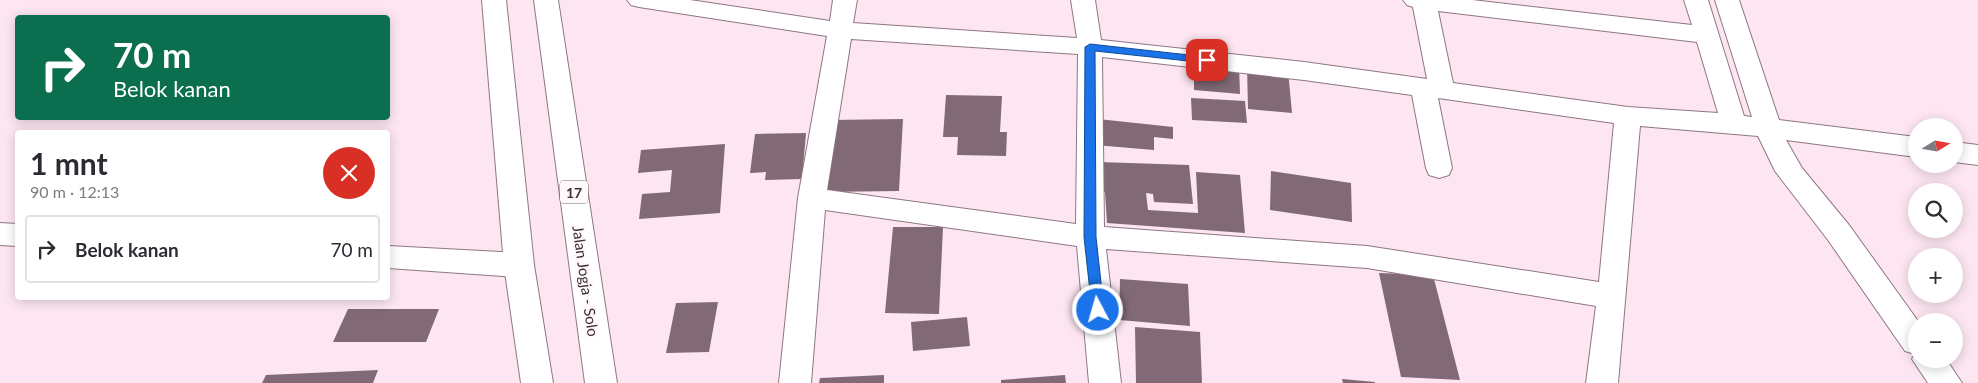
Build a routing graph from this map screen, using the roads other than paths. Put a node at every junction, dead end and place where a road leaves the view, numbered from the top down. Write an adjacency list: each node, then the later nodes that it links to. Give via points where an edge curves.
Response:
1 (494, 0): 25 (main road)
2 (546, 0): 30 (main road, Jalan Jogja - Solo / 17)
3 (639, 0): 9 (main road)
4 (845, 0): 9 (main road)
5 (1083, 0): 11 (main road)
6 (1696, 0): 10 (main road)
7 (1727, 0): 15 (main road)
8 (1419, 1): 10 (main road); 12 (main road)
9 (840, 30): 11 (main road); 20 (main road)
10 (1706, 35): 14 (main road)
11 (1090, 47): 12 (main road); 23 (main road)
12 (1432, 88): 13 (main road); 19 (main road)
13 (1628, 116): 14 (main road); 26 (main road)
14 (1734, 124): 15 (main road)
15 (1770, 128): 16 (main road); 27 (main road, via 1772,143 1796,181)
16 (1908, 146)
17 (1963, 153): 18 (main road)
18 (1978, 155)
19 (1439, 168)
20 (812, 198): 23 (main road); 31 (main road)
21 (0, 234): 22 (main road)
22 (15, 235)
23 (1090, 237): 26 (main road, via 1367,257); 32 (main road)
24 (390, 257): 25 (main road)
25 (519, 265): 29 (main road)
26 (1612, 296): 33 (main road)
27 (1908, 331)
28 (1935, 368): 34 (main road)
29 (537, 383)
30 (601, 383)
31 (795, 383)
32 (1105, 383)
33 (1602, 383)
34 (1946, 383)

